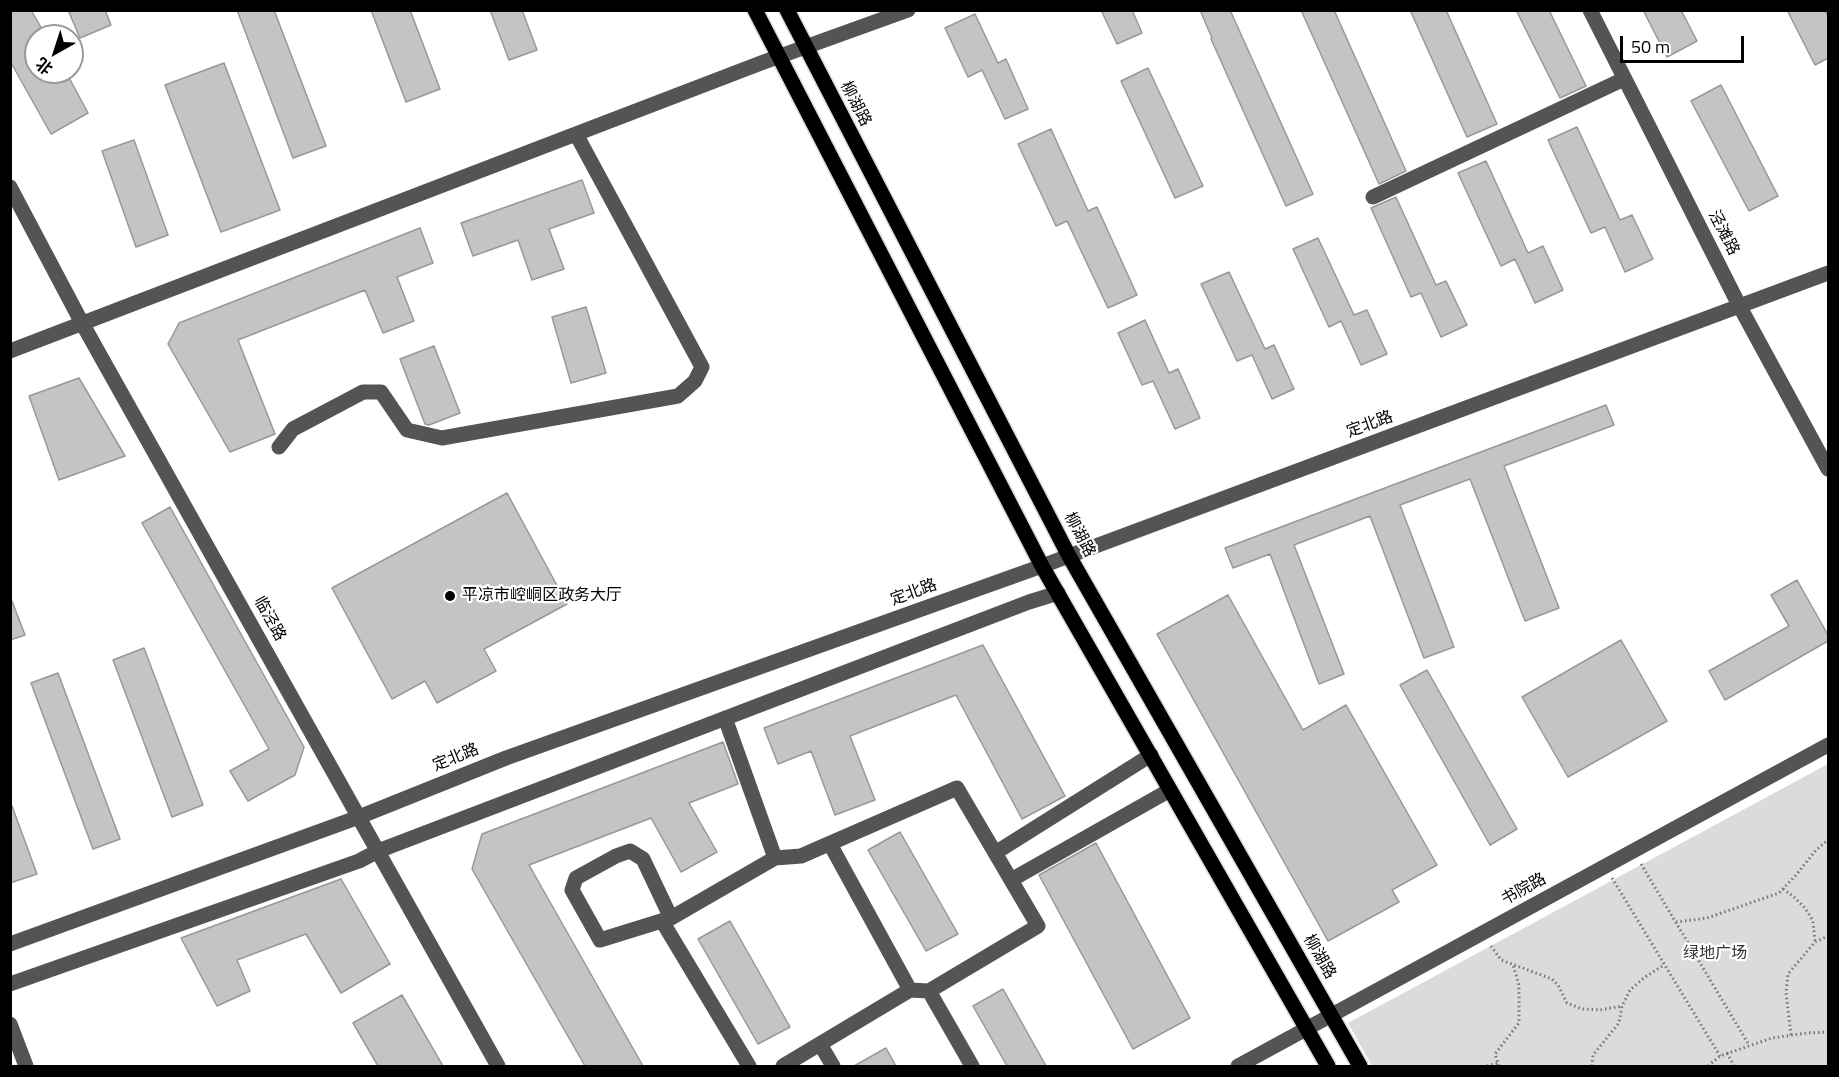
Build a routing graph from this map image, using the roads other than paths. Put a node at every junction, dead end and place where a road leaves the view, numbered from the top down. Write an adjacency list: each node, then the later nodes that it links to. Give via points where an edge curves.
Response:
1 (755, 10): 6 (main road)
2 (787, 10): 5 (main road, 柳湖路)
3 (908, 10): 5 (street)
4 (1590, 10): 7 (street, 泾滩路)
5 (806, 47): 6 (street); 17 (main road, 柳湖路)
6 (779, 57): 8 (street); 18 (main road)
7 (1624, 79): 10 (street); 12 (street, 泾滩路)
8 (576, 134): 13 (street); 15 (street, via 702,367 695,381 678,396 442,438 407,430 381,392 363,392 293,429)
9 (10, 187): 13 (street, 临泾路)
10 (1373, 197)
11 (1828, 273): 12 (street, 定北路)
12 (1740, 307): 16 (street, 泾滩路); 17 (street, 定北路)
13 (82, 323): 14 (street); 24 (street, 临泾路)
14 (10, 351)
15 (279, 447)
16 (1828, 468)
17 (1069, 556): 18 (street, 定北路); 35 (main road, 柳湖路)
18 (1042, 566): 19 (main road); 24 (street, 定北路, via 506,758)
19 (1058, 593): 20 (street); 22 (main road)
20 (725, 718): 26 (street); 28 (street)
21 (1828, 745): 35 (street, 书院路)
22 (1151, 755): 23 (main road); 27 (street)
23 (1170, 789): 29 (street); 37 (main road)
24 (359, 817): 26 (street, 临泾路); 31 (street, 定北路)
25 (830, 844): 27 (street, via 957,788); 28 (street, via 801,856); 33 (street)
26 (378, 851): 32 (street); 41 (street, 临泾路)
27 (995, 853): 29 (street)
28 (775, 858): 30 (street)
29 (1011, 880): 34 (street, via 1038,926)
30 (666, 919): 30 (street, via 600,940 572,890 576,878 630,851 643,859); 42 (street)
31 (10, 944)
32 (10, 984)
33 (910, 990): 34 (street); 38 (street)
34 (929, 991): 45 (street)
35 (1331, 1015): 37 (street, 书院路); 48 (main road, 柳湖路)
36 (10, 1024): 39 (street)
37 (1307, 1029): 46 (street, 书院路); 47 (main road)
38 (820, 1044): 43 (street); 44 (street)
39 (14, 1046): 40 (street)
40 (26, 1066)
41 (498, 1066)
42 (749, 1066)
43 (783, 1066)
44 (833, 1066)
45 (972, 1066)
46 (1238, 1066)
47 (1328, 1066)
48 (1360, 1066)

